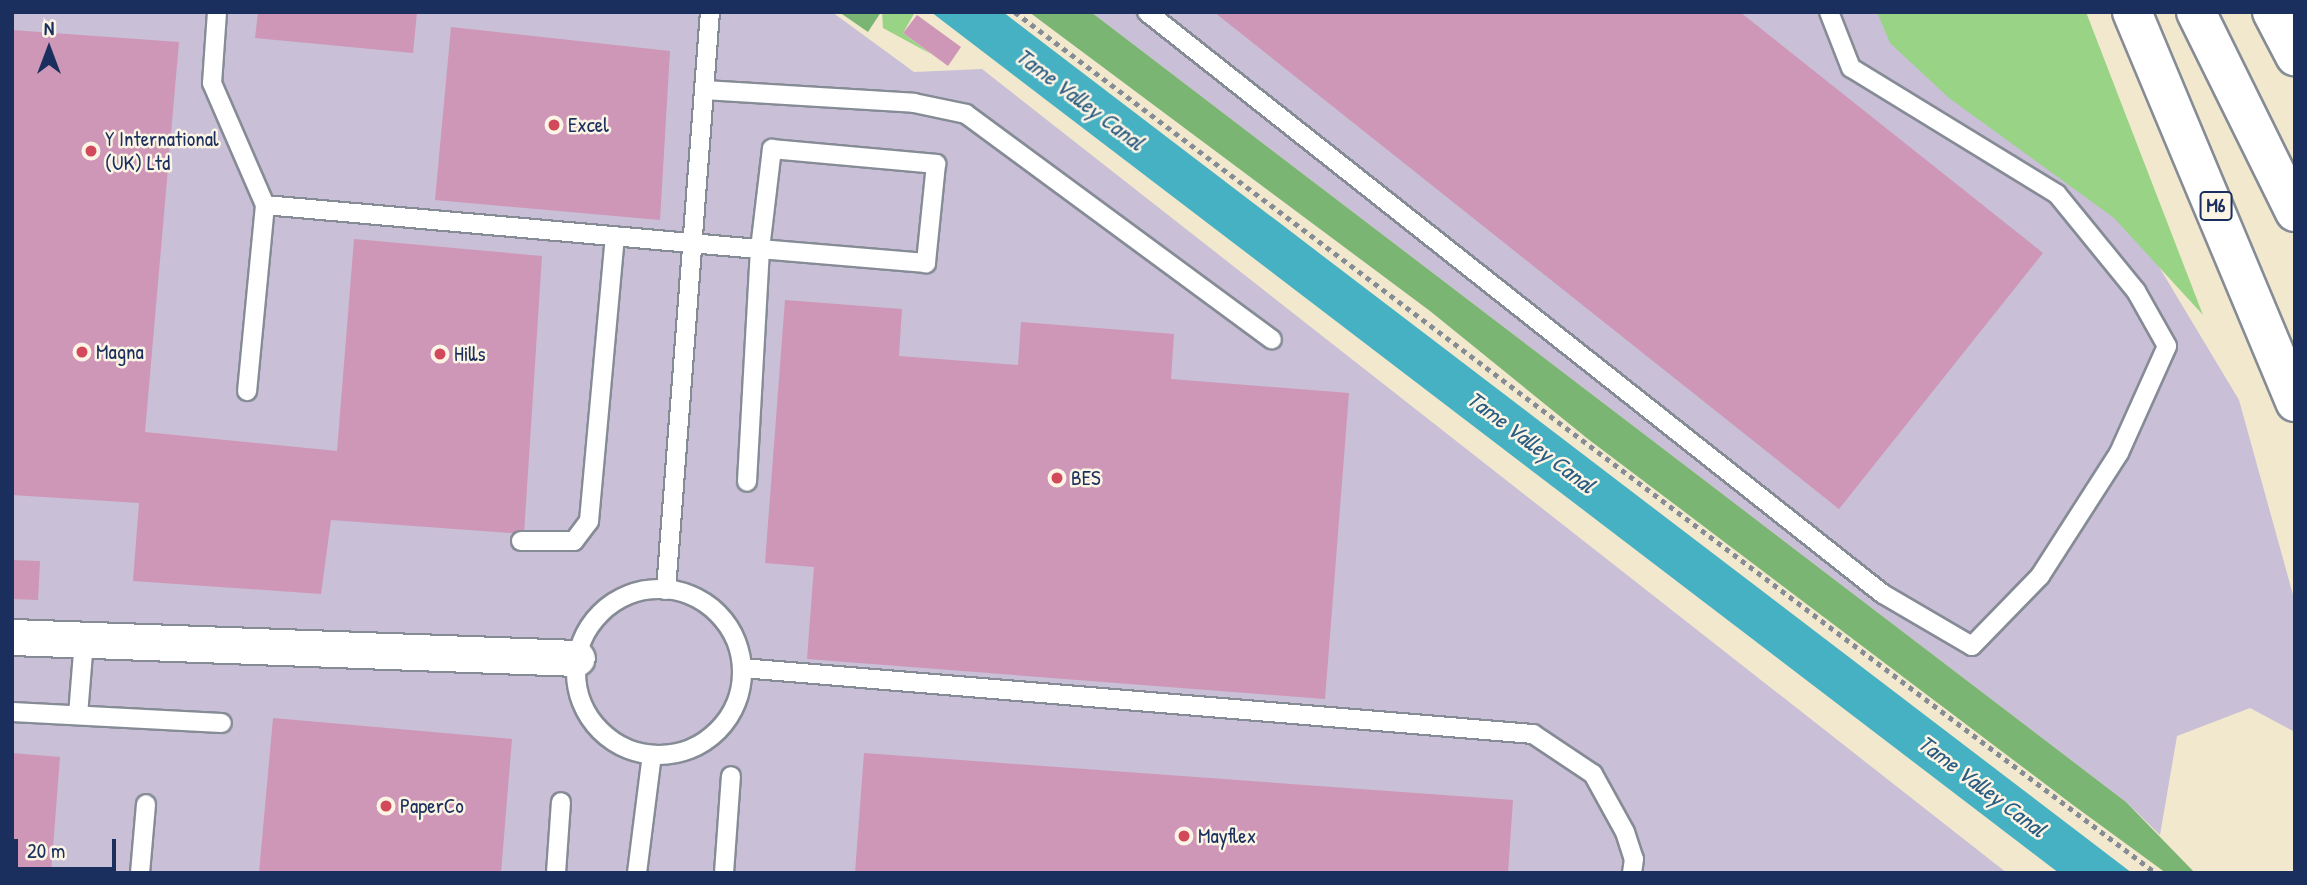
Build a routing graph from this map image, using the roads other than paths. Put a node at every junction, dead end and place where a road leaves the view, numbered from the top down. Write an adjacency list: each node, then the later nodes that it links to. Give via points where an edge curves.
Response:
1 (217, 12): 10 (lane, via 212,83)
2 (710, 12): 9 (lane)
3 (1147, 12): 4 (lane, via 1883,594 1972,646 2040,576 2119,453 2167,346 2136,291 2057,194 1851,68)
4 (1829, 12)
5 (2132, 12): 17 (highway, M6)
6 (2196, 12): 11 (highway)
7 (2272, 12): 8 (highway)
8 (2295, 56)
9 (704, 90): 13 (lane); 15 (lane, via 914,103 966,114)
10 (265, 205): 12 (lane); 16 (lane)
11 (2295, 212)
12 (615, 236): 13 (lane); 19 (lane, via 589,521 574,541)
13 (691, 242): 14 (lane); 20 (lane)
14 (760, 249): 14 (lane, via 772,149 936,164 926,263); 18 (lane)
15 (1272, 340)
16 (247, 391)
17 (2295, 402)
18 (747, 482)
19 (522, 541)
20 (666, 590): 23 (lane, via 619,600 585,635); 24 (lane, via 689,595 710,607 732,634)
21 (12, 637): 22 (street)
22 (84, 640): 23 (street); 26 (lane)
23 (577, 658): 28 (lane, via 577,685 594,723 625,749)
24 (742, 668): 28 (lane, via 739,696 726,722 713,735 680,753); 36 (lane, via 1533,734 1593,774 1625,832 1634,859)
25 (12, 712): 26 (lane)
26 (78, 715): 27 (lane)
27 (222, 723)
28 (652, 755): 34 (lane)
29 (731, 776): 35 (lane)
30 (561, 802): 33 (lane)
31 (146, 804): 32 (lane)
32 (140, 873)
33 (556, 873)
34 (637, 873)
35 (724, 873)
36 (1633, 873)

